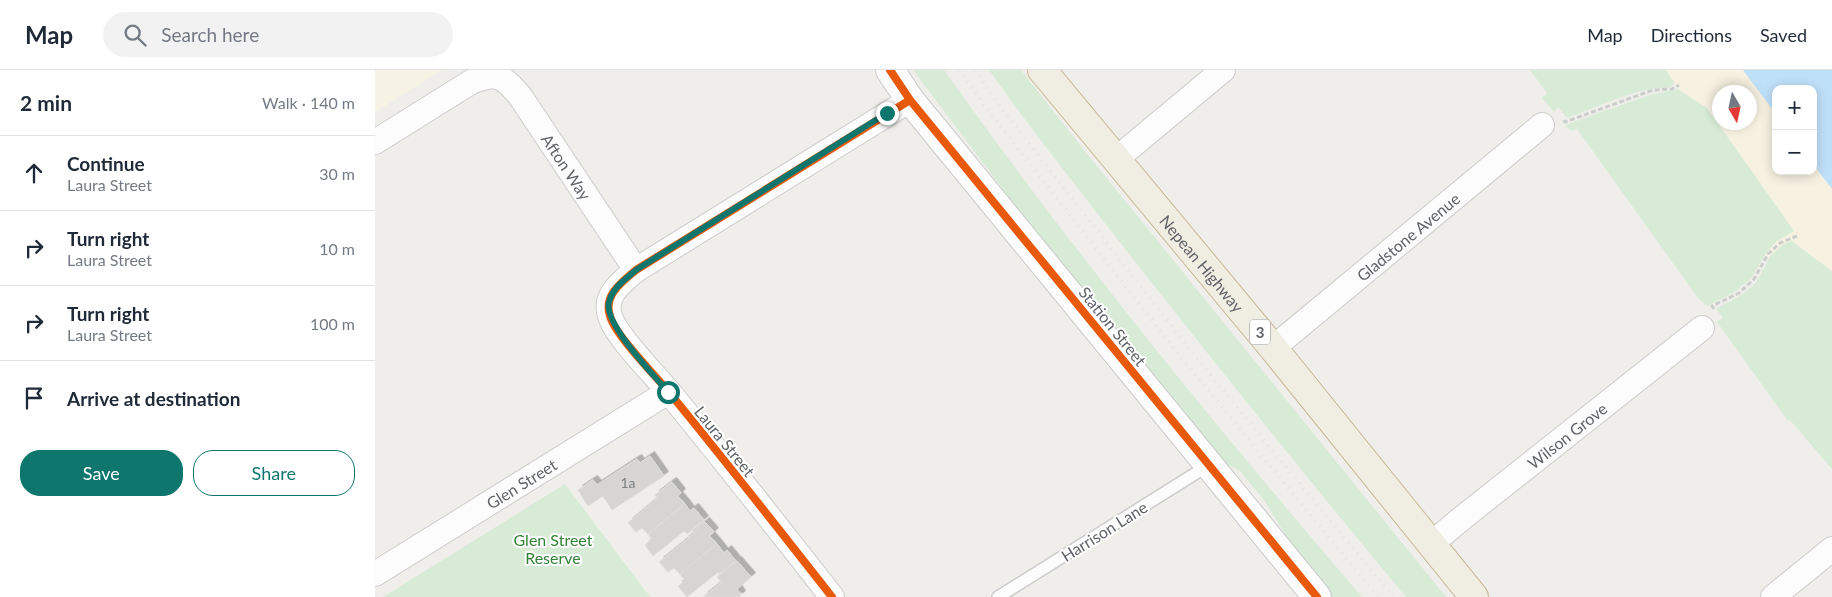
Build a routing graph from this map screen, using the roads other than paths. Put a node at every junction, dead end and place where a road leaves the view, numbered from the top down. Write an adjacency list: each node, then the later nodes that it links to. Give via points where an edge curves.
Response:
1 (889, 70): 4 (street, Station Street)
2 (1042, 70): 7 (highway, Nepean Highway / 3)
3 (1223, 70): 7 (street)
4 (910, 100): 8 (street, Laura Street); 12 (street, Station Street)
5 (1552, 121): 10 (street, Gladstone Avenue)
6 (375, 142): 8 (street, Afton Way, via 471,82 489,75 508,82)
7 (1115, 160): 10 (highway, Nepean Highway / 3)
8 (636, 270): 11 (street, Laura Street, via 616,287 608,304 610,317)
9 (1709, 322): 13 (street, Wilson Grove)
10 (1273, 348): 13 (highway, Nepean Highway / 3)
11 (668, 392): 15 (street, Glen Street); 16 (street, Laura Street)
12 (1209, 465): 17 (lane, Harrison Lane); 18 (street, Station Street)
13 (1431, 544): 19 (highway, Nepean Highway / 3)
14 (1832, 549): 20 (street)
15 (375, 574)
16 (833, 597)
17 (998, 597)
18 (1317, 597)
19 (1474, 597)
20 (1773, 597)

